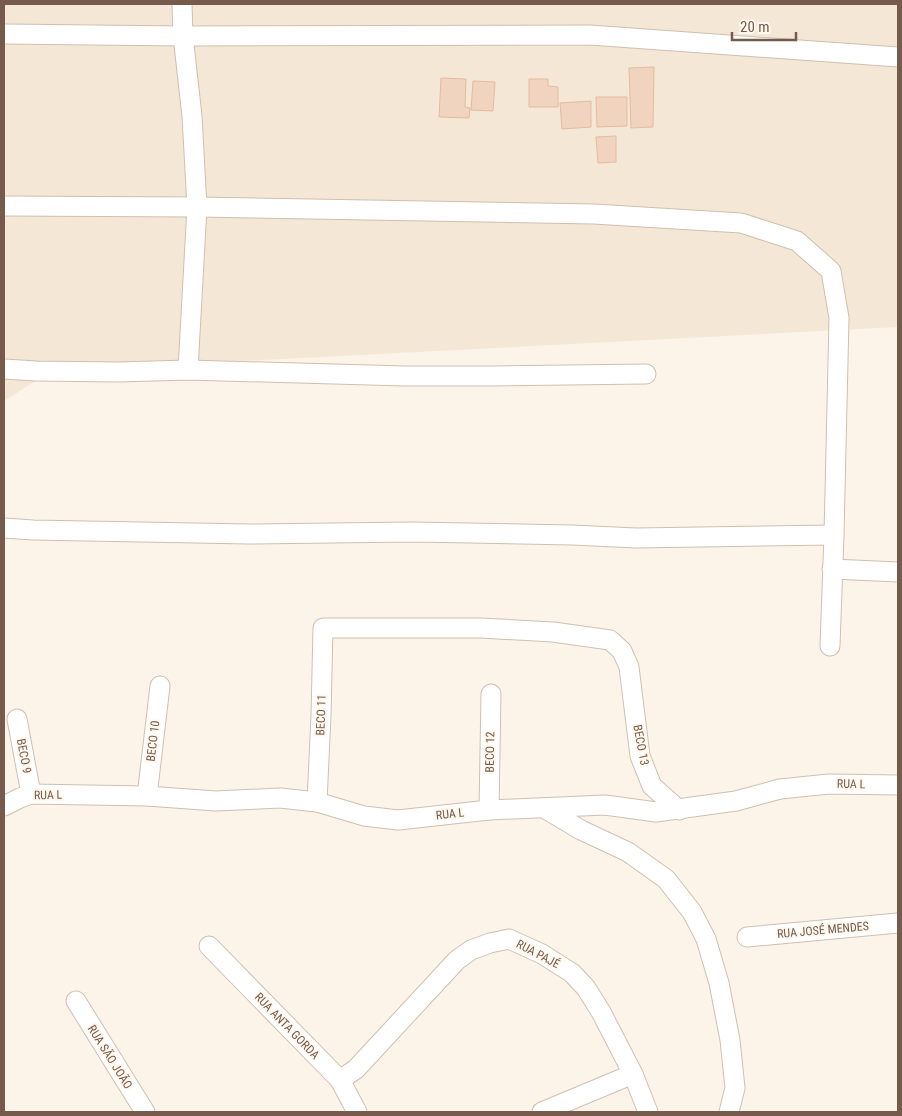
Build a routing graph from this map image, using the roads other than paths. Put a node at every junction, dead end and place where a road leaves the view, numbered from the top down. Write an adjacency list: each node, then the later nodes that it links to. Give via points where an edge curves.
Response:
1 (182, 4): 3 (street)
2 (4, 34): 3 (street)
3 (183, 36): 4 (street, via 590,34); 6 (street)
4 (898, 57)
5 (4, 206): 6 (street)
6 (197, 207): 8 (street); 11 (street, via 594,214 742,223 797,241 831,271 839,318)
7 (4, 369): 8 (street)
8 (188, 370): 9 (street, via 423,376)
9 (646, 374)
10 (4, 528): 11 (street, via 249,534 562,534 636,538)
11 (834, 535): 12 (street)
12 (832, 569): 13 (street); 14 (street)
13 (898, 572)
14 (830, 646)
15 (629, 667): 22 (street, BECO 11, via 622,651 610,640 553,632 481,628 323,628); 26 (street, BECO 13, via 640,756 652,786)
16 (160, 686): 21 (street, BECO 10)
17 (491, 694): 25 (street, BECO 12)
18 (17, 719): 20 (street, BECO 9)
19 (898, 785): 26 (street, RUA L, via 828,784 780,788 736,802)
20 (31, 794): 21 (street, RUA L); 23 (street, RUA L)
21 (147, 796): 22 (street, RUA L, via 216,801 280,798)
22 (317, 802): 25 (street, RUA L, via 364,816 398,820)
23 (4, 806)
24 (544, 808): 25 (street, RUA L); 26 (street, RUA L, via 605,805 656,812); 37 (street, via 628,852 666,879 692,912 706,939 730,1040 734,1088)
25 (489, 810)
26 (678, 810)
27 (898, 923): 28 (street, RUA JOSÉ MENDES)
28 (747, 937)
29 (209, 946): 32 (street, RUA ANTA GORDA)
30 (76, 1001): 33 (street, RUA SÃO JOÃO)
31 (632, 1074): 32 (street, RUA PAJÉ, via 602,1012 586,988 572,973 509,939 471,950 457,960 356,1069); 35 (street); 36 (street, RUA PAJÉ)
32 (340, 1080): 34 (street, RUA ANTA GORDA)
33 (145, 1112)
34 (357, 1112)
35 (542, 1112)
36 (648, 1112)
37 (729, 1112)

